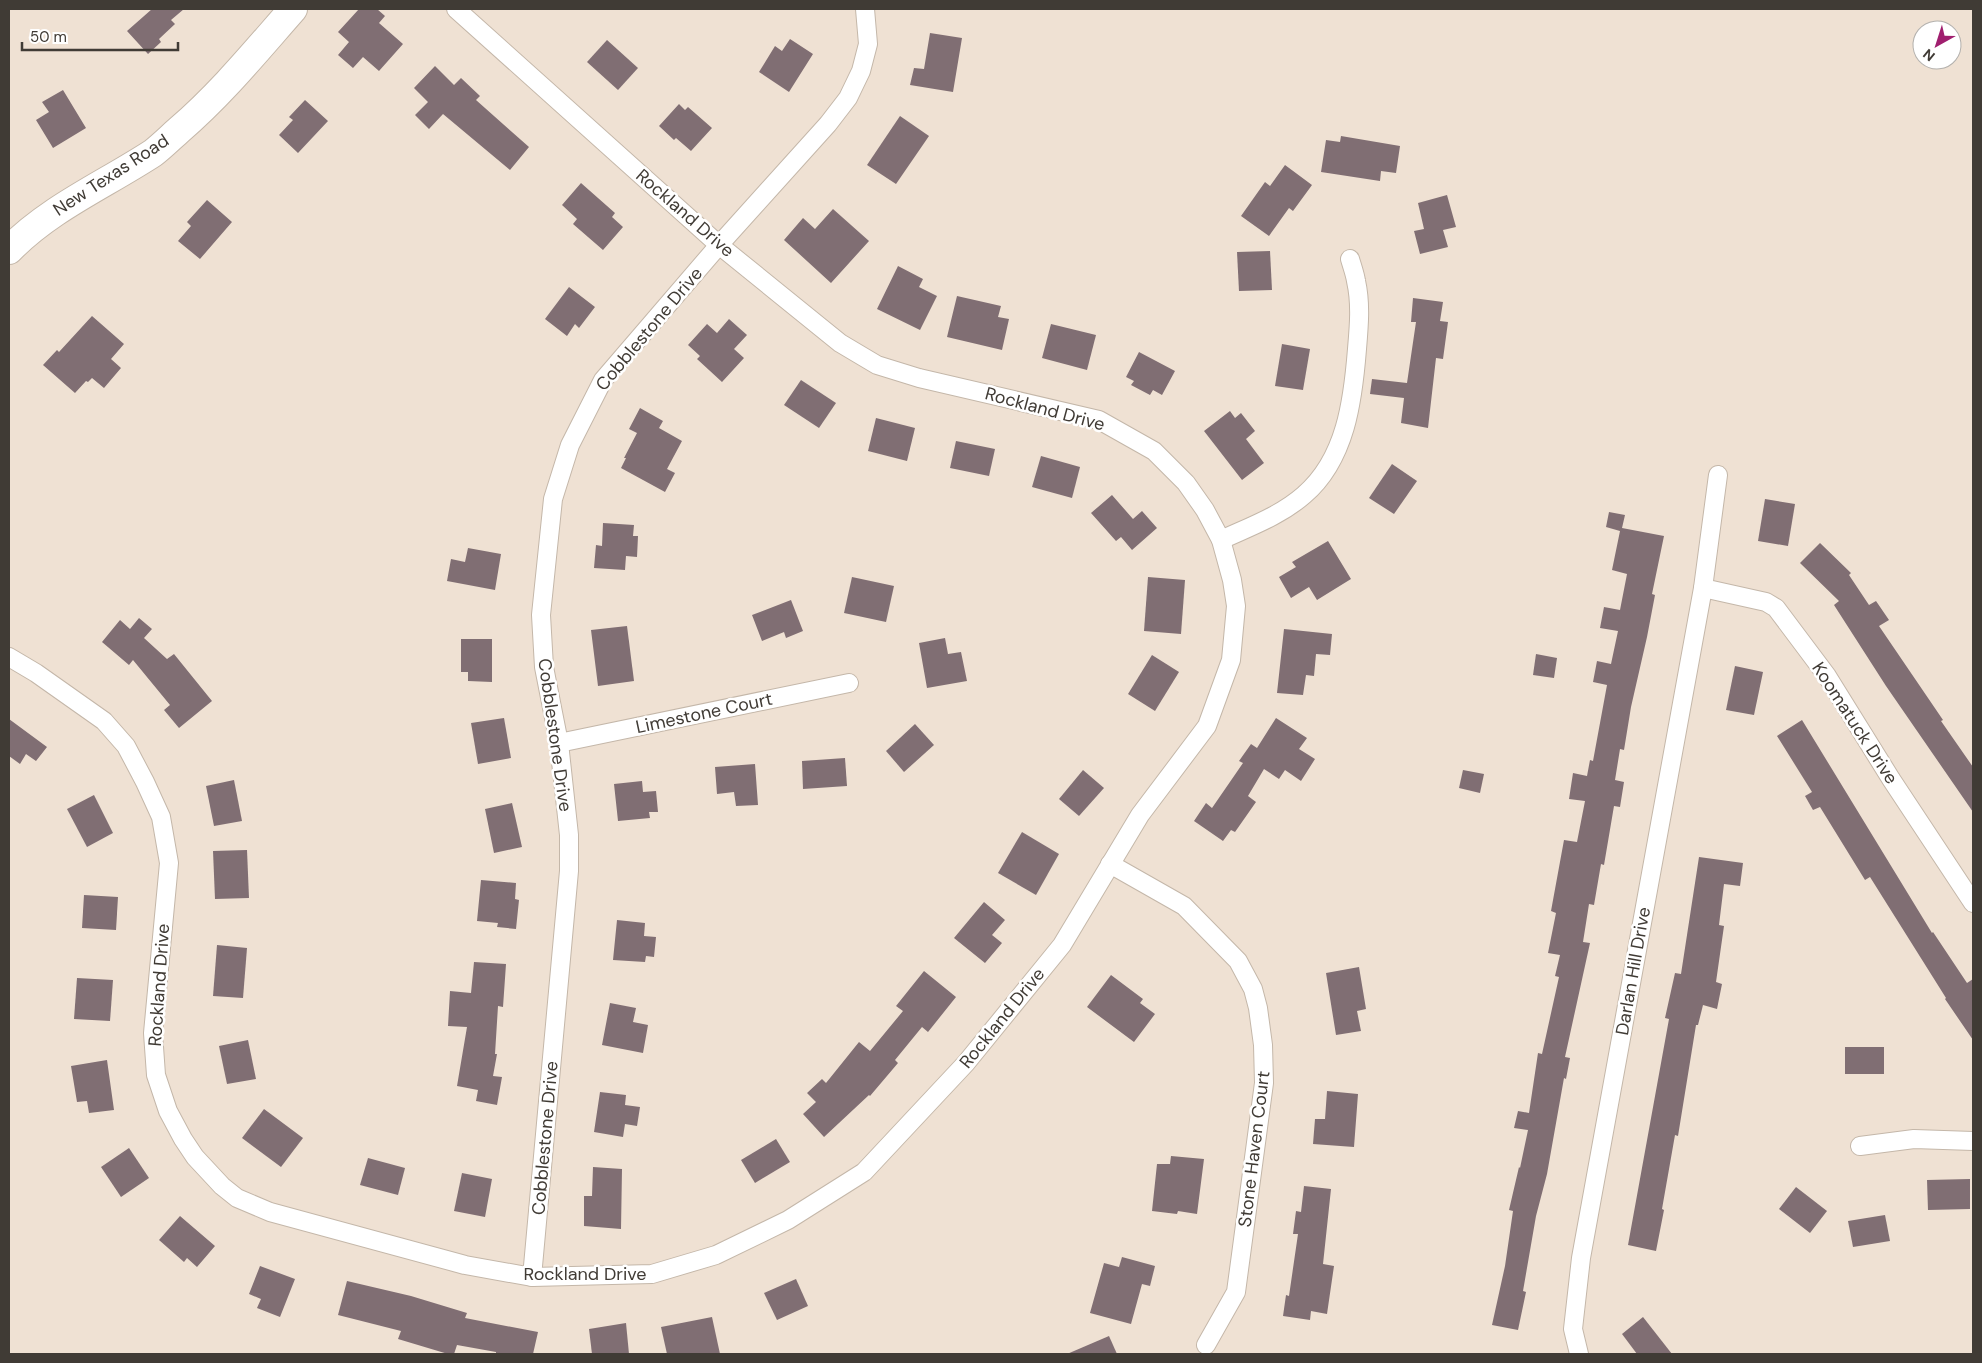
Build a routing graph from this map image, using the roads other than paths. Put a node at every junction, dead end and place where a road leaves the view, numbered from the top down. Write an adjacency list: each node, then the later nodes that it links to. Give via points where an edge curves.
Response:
1 (292, 9): 5 (main road, New Texas Road, via 227,86 154,152 50,215)
2 (456, 9): 4 (street, Rockland Drive)
3 (866, 9): 4 (street, Cobblestone Drive, via 868,44 861,71 848,98)
4 (719, 245): 8 (street, Rockland Drive, via 840,342 877,365 919,378 1099,420 1131,437 1154,451 1186,483); 12 (street, Cobblestone Drive, via 603,380 570,445 553,499 541,615 544,667)
5 (9, 250)
6 (1350, 259): 8 (street, via 1360,313 1354,388 1335,454 1324,473 1304,495 1273,516)
7 (1718, 475): 9 (street, Darlan Hill Drive)
8 (1221, 540): 13 (street, Rockland Drive, via 1236,606 1231,660 1207,726 1140,815)
9 (1703, 588): 14 (street, Koomatuck Drive, via 1766,602 1776,608 1827,676); 19 (street, Darlan Hill Drive, via 1581,1258 1573,1329)
10 (9, 658): 17 (street, Rockland Drive, via 104,721 126,746 161,817 169,863 152,1032 156,1075 168,1111 182,1139 196,1157 237,1198 270,1212 465,1265)
11 (849, 683): 12 (street, Limestone Court)
12 (559, 743): 17 (street, Cobblestone Drive, via 569,835 569,871)
13 (1110, 864): 17 (street, Rockland Drive, via 1056,952 966,1063 864,1172 788,1220 716,1255 652,1274); 18 (street, Stone Haven Court, via 1184,906 1238,961 1258,1008 1264,1083 1236,1292)
14 (1973, 903)
15 (1973, 1141): 16 (street, via 1914,1139)
16 (1860, 1146)
17 (532, 1277)
18 (1206, 1345)
19 (1579, 1354)

